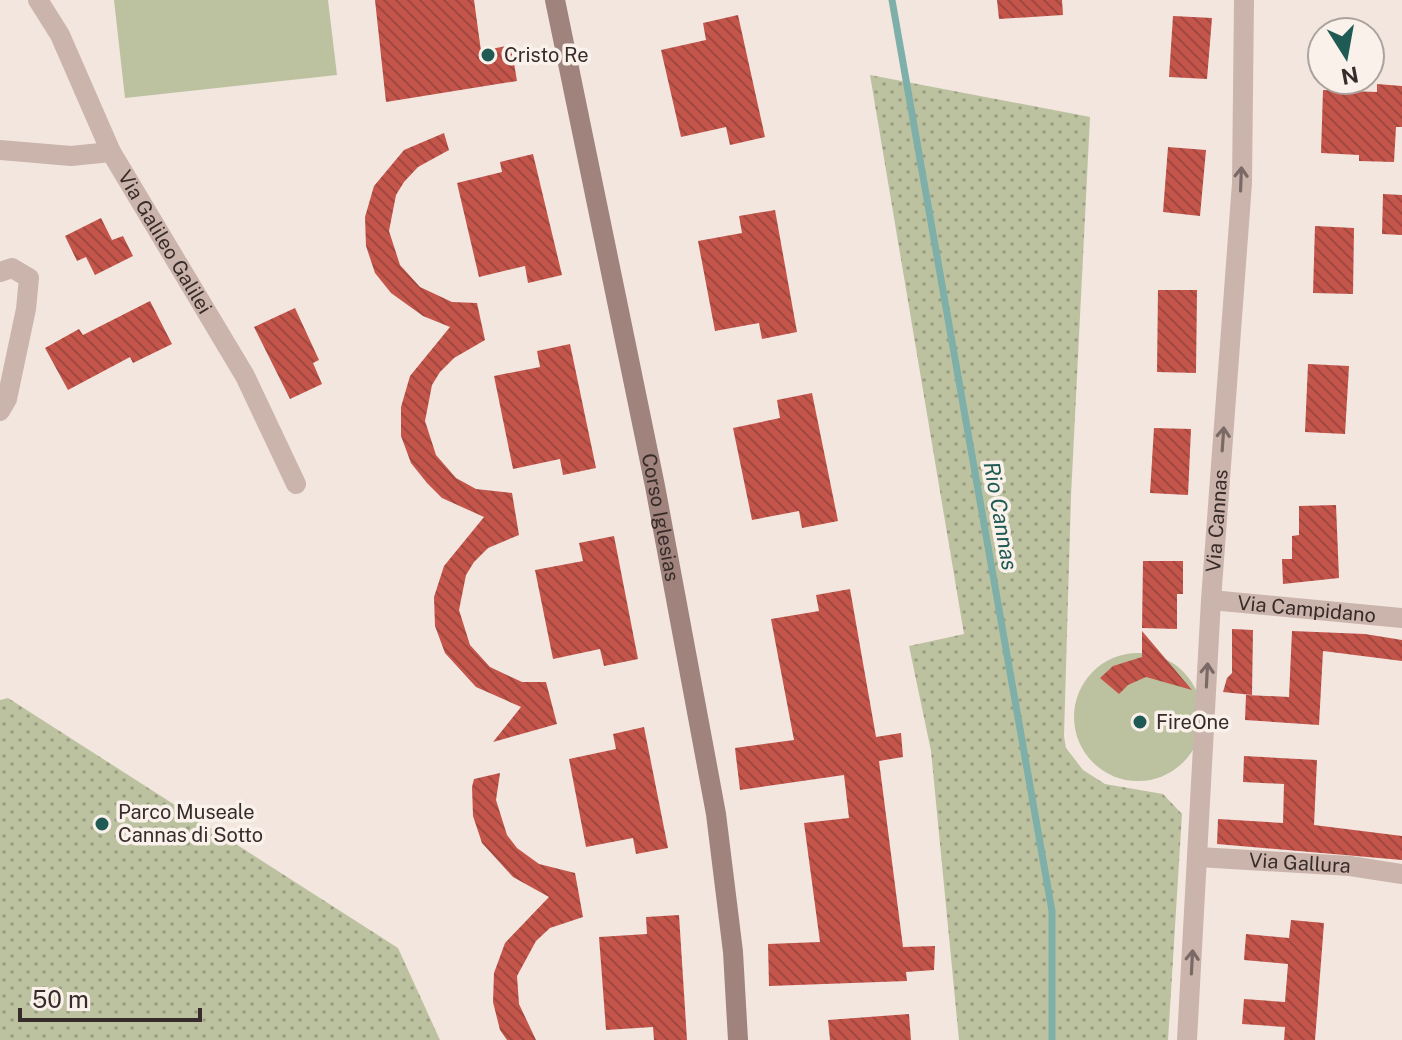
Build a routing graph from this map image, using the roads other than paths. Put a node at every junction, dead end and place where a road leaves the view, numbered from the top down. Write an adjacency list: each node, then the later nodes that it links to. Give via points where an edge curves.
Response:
1 (38, 0): 5 (street, Via Galileo Galilei, via 60,35)
2 (555, 0): 13 (street, Corso Iglesias, via 716,814)
3 (1244, 0): 9 (street, Via Cannas, one-way to 3, via 1242,183)
4 (0, 150): 5 (street, via 71,156)
5 (111, 152): 8 (street, Via Galileo Galilei, via 245,376)
6 (0, 272): 7 (street, via 12,268 29,278 7,399)
7 (0, 411)
8 (296, 484)
9 (1211, 600): 10 (street, Via Campidano); 11 (street, Via Cannas, one-way to 9)
10 (1402, 618)
11 (1198, 857): 12 (street, Via Gallura); 14 (street, Via Cannas, one-way to 11)
12 (1402, 874)
13 (738, 1040)
14 (1187, 1040)

